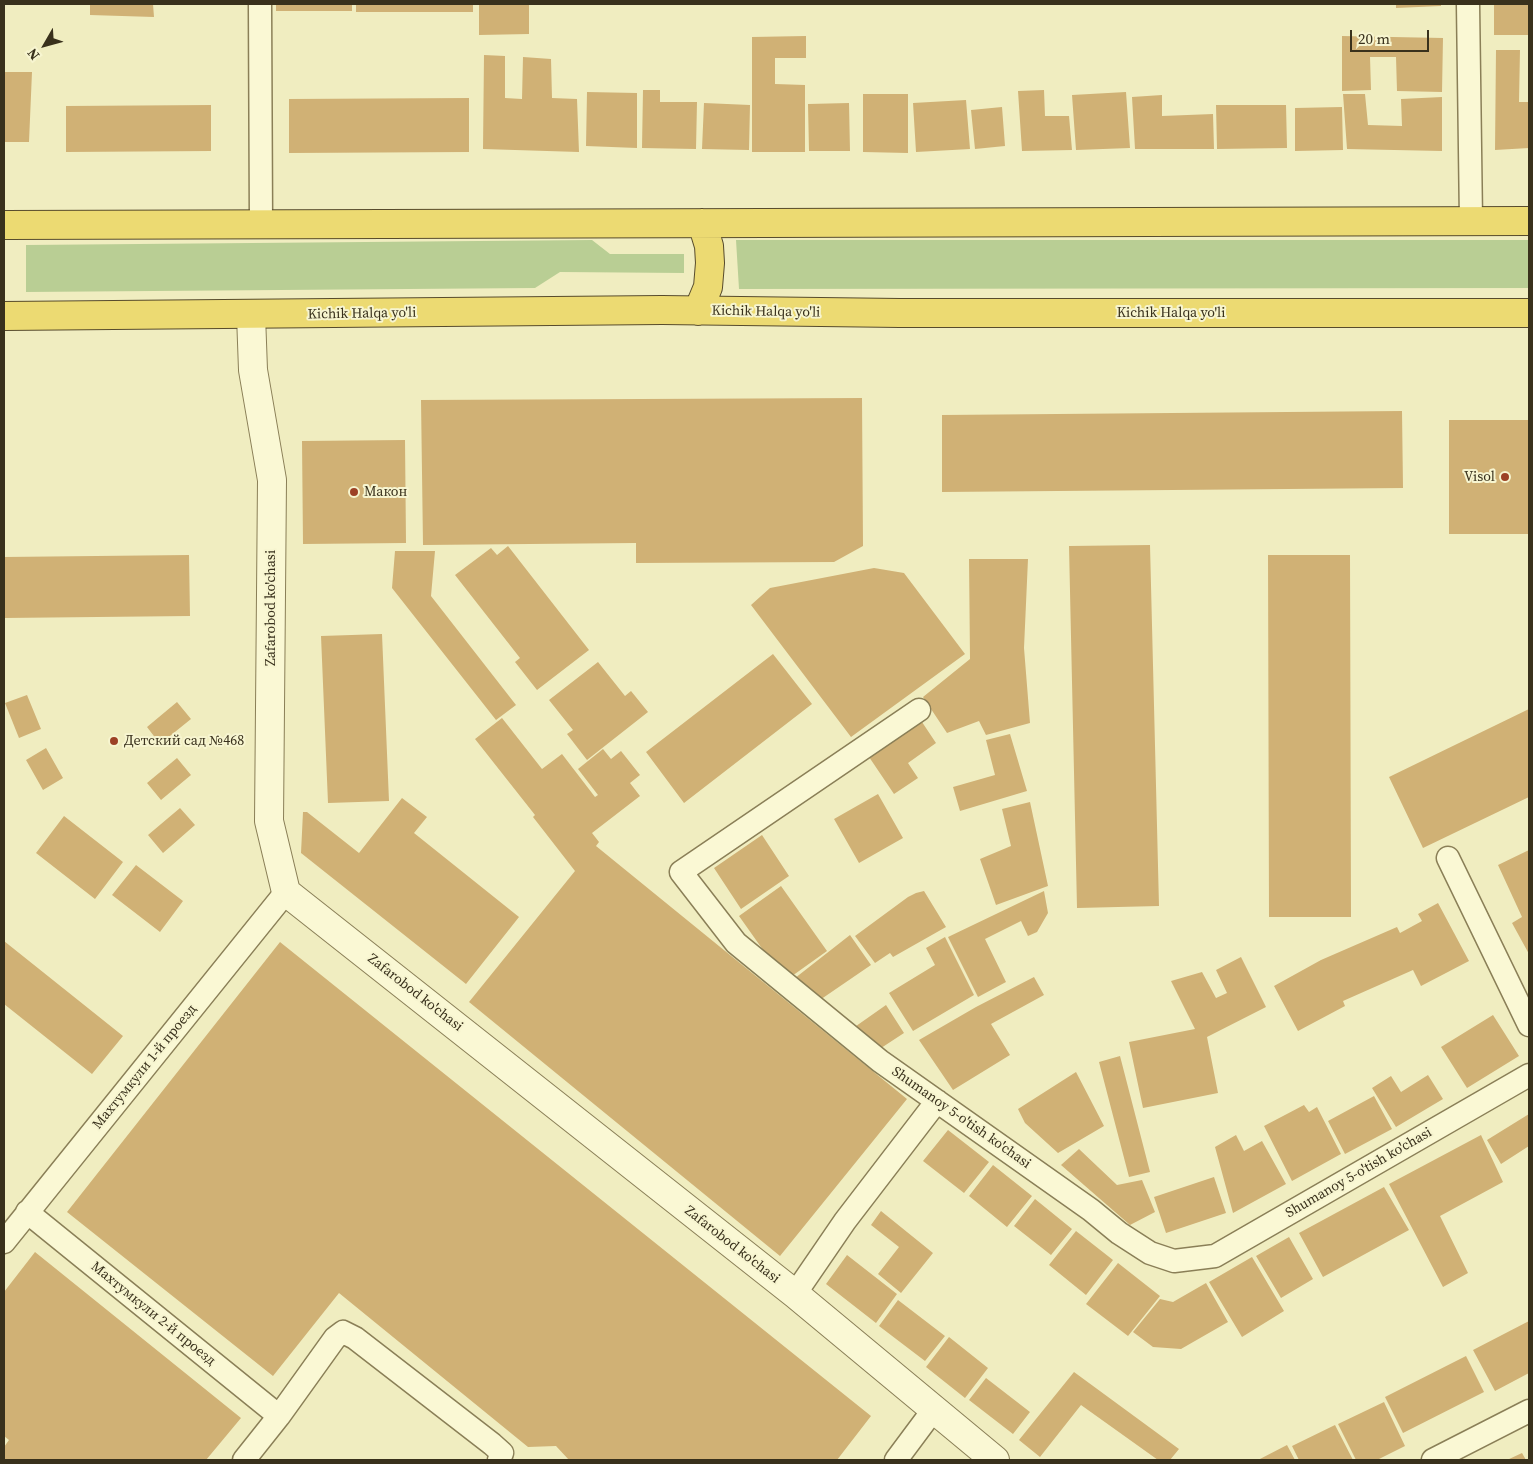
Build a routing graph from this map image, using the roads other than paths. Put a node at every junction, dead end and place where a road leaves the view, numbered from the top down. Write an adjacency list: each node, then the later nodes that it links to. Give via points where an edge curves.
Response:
1 (260, 4): 5 (street)
2 (1468, 4): 4 (street)
3 (1529, 221): 4 (highway)
4 (1471, 222): 6 (highway)
5 (260, 224): 6 (highway); 7 (highway)
6 (702, 224): 9 (highway, via 710,263 708,287)
7 (9, 231)
8 (8, 310): 11 (highway, Kichik Halqa yo'li)
9 (698, 311): 10 (highway, Kichik Halqa yo'li); 11 (highway, Kichik Halqa yo'li)
10 (1529, 313)
11 (251, 315): 14 (street, Zafarobod ko'chasi, via 253,370 272,480 269,821)
12 (919, 710): 17 (street, Shumanoy 5-o'tish ko'chasi, via 681,872 736,943 880,1061)
13 (1448, 858): 15 (street)
14 (286, 892): 18 (street, Махтумкули 1-й проезд); 20 (street, Zafarobod ko'chasi)
15 (1529, 1025)
16 (1529, 1075): 17 (street, Shumanoy 5-o'tish ko'chasi, via 1215,1256 1174,1261 1119,1234 1092,1210)
17 (937, 1100): 20 (street, via 845,1220)
18 (27, 1212): 19 (street, Махтумкули 1-й проезд); 23 (street, Махтумкули 2-й проезд)
19 (4, 1242)
20 (795, 1294): 21 (street, Zafarobod ko'chasi)
21 (934, 1409): 26 (street); 27 (street, Zafarobod ko'chasi)
22 (1529, 1411): 28 (street)
23 (279, 1416): 24 (street); 25 (street, via 335,1338 343,1332 492,1444 502,1453)
24 (244, 1460)
25 (499, 1460)
26 (896, 1460)
27 (995, 1460)
28 (1433, 1460)

